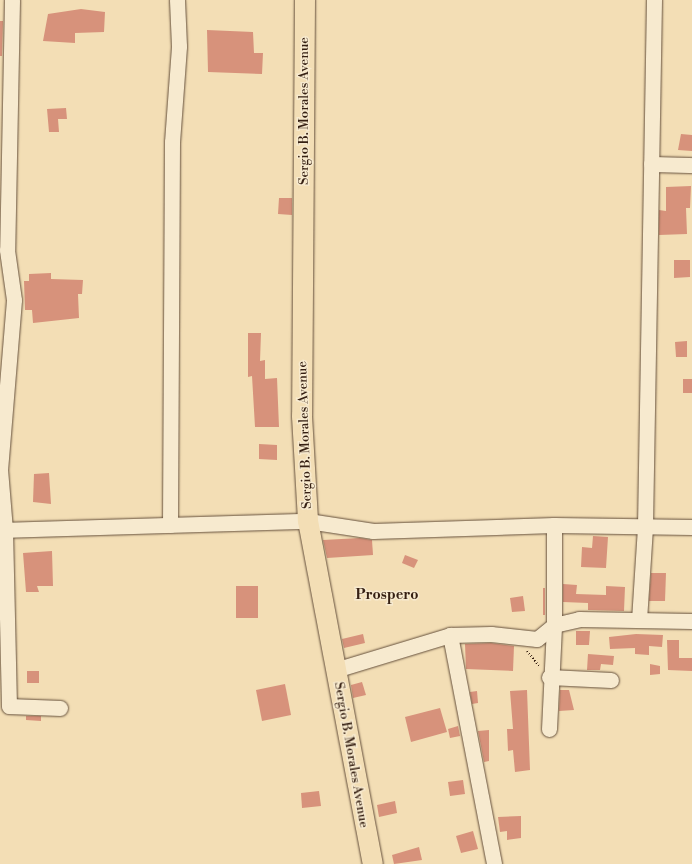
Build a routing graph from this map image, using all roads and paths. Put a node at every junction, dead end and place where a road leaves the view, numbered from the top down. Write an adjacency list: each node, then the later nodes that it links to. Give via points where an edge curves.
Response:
1 (12, 0): 5 (street)
2 (177, 0): 10 (street, via 179,46 172,150)
3 (305, 0): 9 (main road, Sergio B. Morales Avenue, via 302,416)
4 (654, 0): 6 (street)
5 (6, 83): 8 (street)
6 (651, 164): 7 (street); 12 (street)
7 (692, 165)
8 (4, 196): 14 (street, via 7,250 14,300 0,469)
9 (308, 521): 10 (street); 11 (street, via 373,531); 20 (main road, Sergio B. Morales Avenue)
10 (170, 525): 14 (street)
11 (554, 525): 12 (street); 17 (street)
12 (645, 526): 13 (street); 15 (street)
13 (692, 527)
14 (3, 530): 23 (street)
15 (640, 620): 16 (street); 17 (street, via 579,618)
16 (692, 621)
17 (554, 625): 19 (street, via 537,640); 21 (street)
18 (450, 635): 19 (street); 20 (street); 27 (street)
19 (514, 635): 21 (path)
20 (335, 670): 26 (main road, Sergio B. Morales Avenue)
21 (549, 677): 22 (street); 25 (street)
22 (611, 680)
23 (4, 705): 24 (street)
24 (60, 708)
25 (549, 729)
26 (373, 864)
27 (494, 864)

